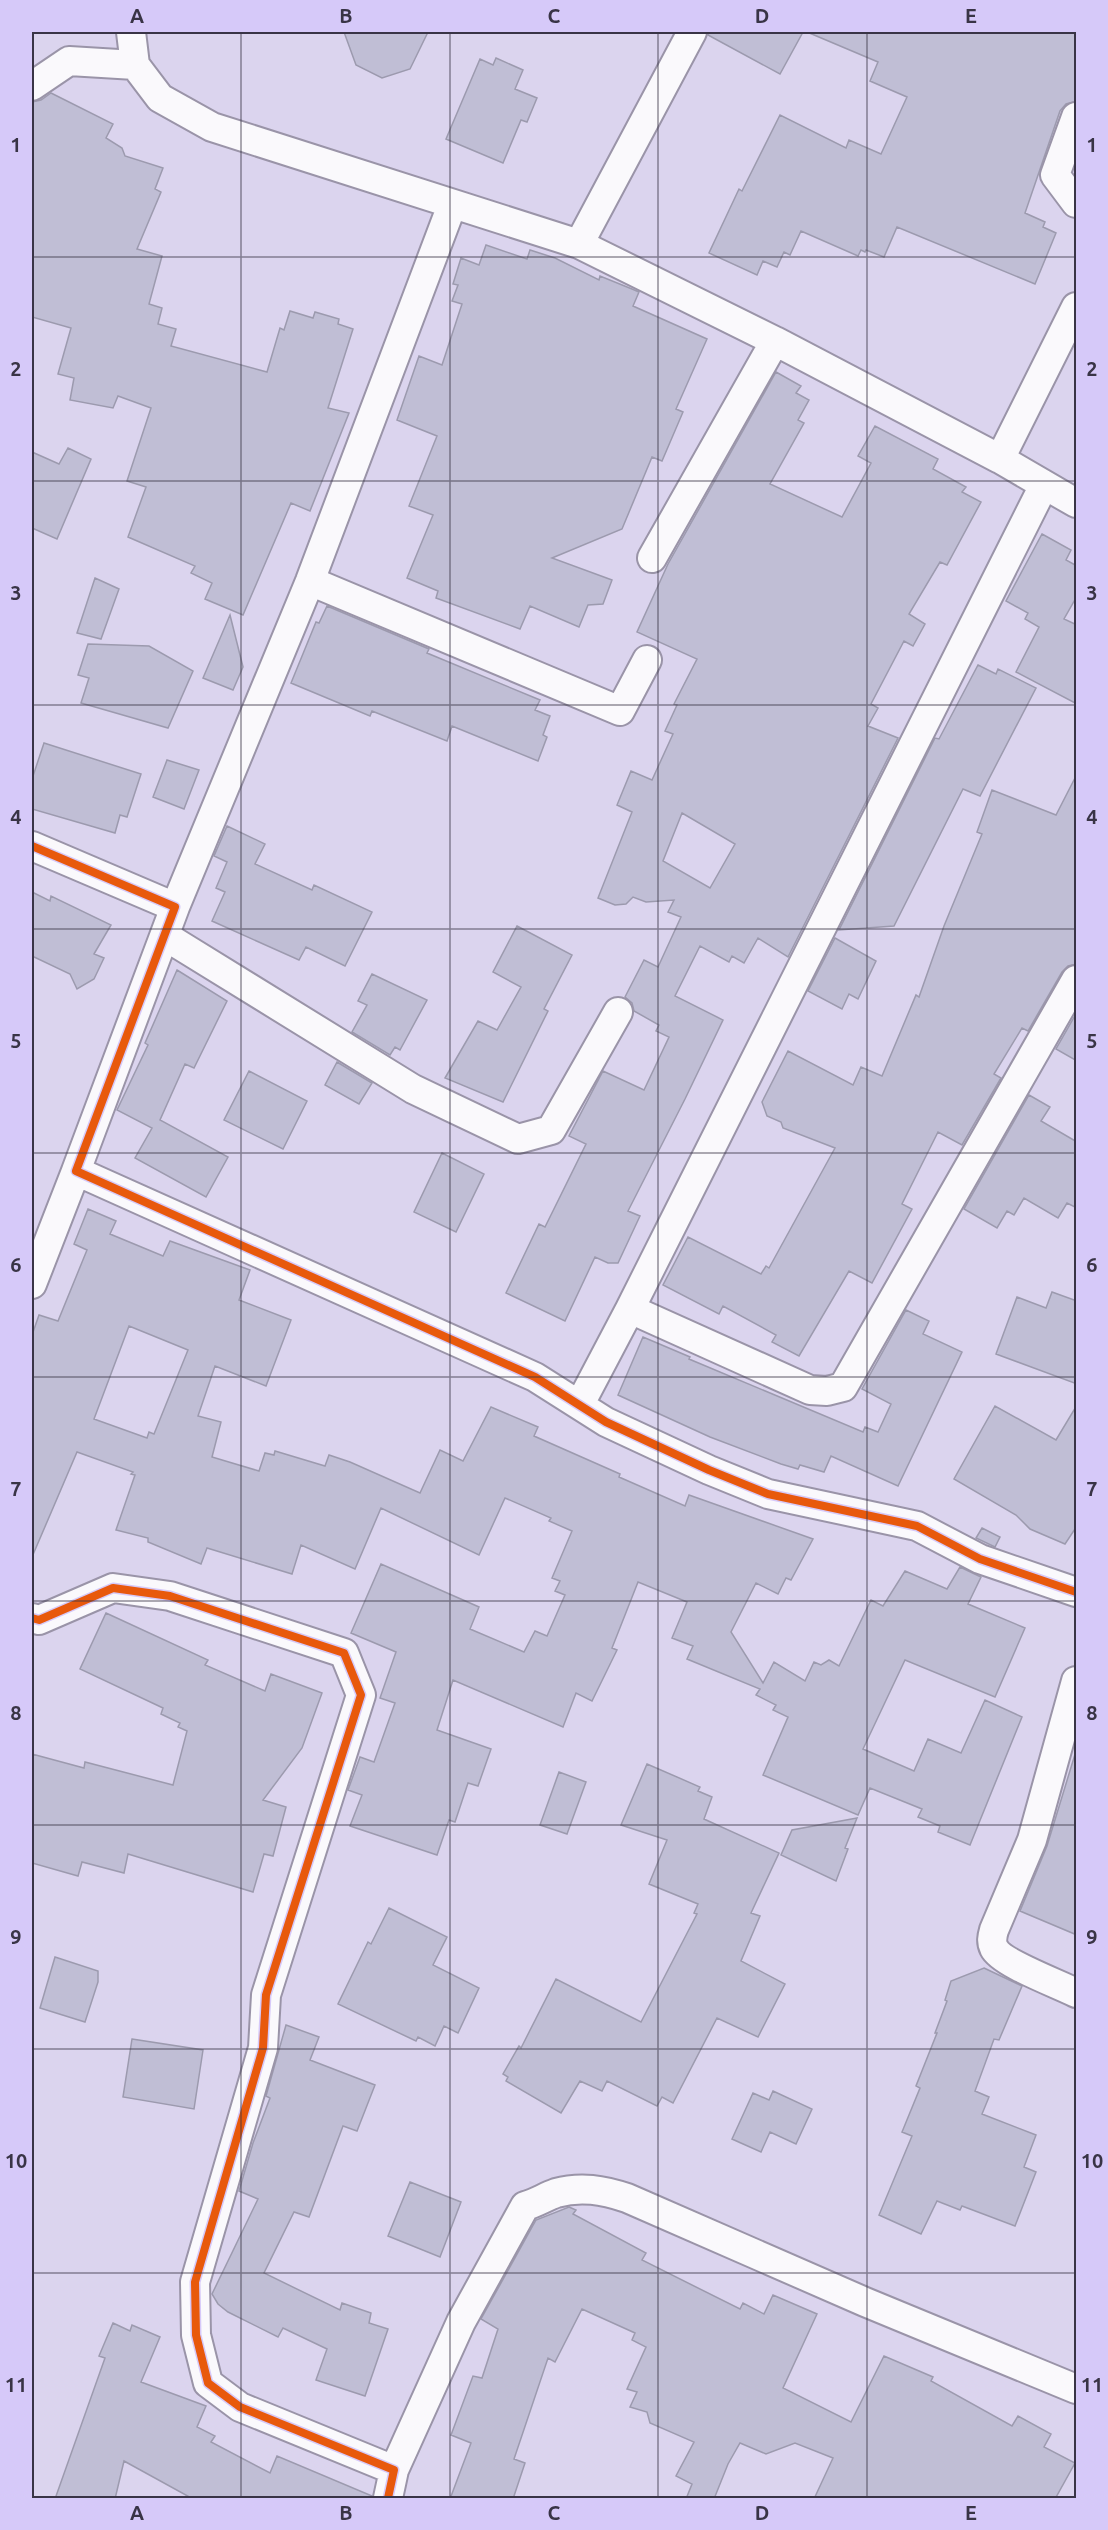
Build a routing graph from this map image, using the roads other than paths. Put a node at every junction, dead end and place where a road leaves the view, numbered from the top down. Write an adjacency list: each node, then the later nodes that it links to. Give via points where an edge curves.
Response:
1 (131, 32): 5 (street)
2 (692, 32): 10 (street)
3 (32, 61): 4 (street)
4 (69, 61): 5 (street); 6 (street)
5 (135, 65): 9 (street, via 160,98 212,127)
6 (32, 87)
7 (1077, 117): 8 (street, via 1055,175)
8 (1077, 203)
9 (452, 205): 10 (street); 17 (street)
10 (579, 244): 12 (street)
11 (1077, 307): 13 (street)
12 (775, 341): 13 (street); 16 (street)
13 (1000, 459): 14 (street)
14 (1044, 485): 15 (street); 26 (street)
15 (1077, 503)
16 (652, 558)
17 (310, 581): 18 (street, via 620,711); 20 (street)
18 (647, 660)
19 (32, 846): 20 (street)
20 (175, 907): 21 (street)
21 (165, 936): 23 (street, via 413,1089 518,1139 551,1130); 24 (street)
22 (1077, 980): 26 (street, via 843,1387 810,1390)
23 (618, 1012)
24 (76, 1171): 25 (street); 27 (street, via 535,1377)
25 (32, 1284)
26 (630, 1309): 27 (street)
27 (580, 1404): 28 (street, via 606,1422 768,1494 917,1526 980,1559)
28 (1077, 1592)
29 (32, 1618): 33 (street, via 39,1620 113,1588 170,1596 344,1653 361,1695 266,1995 263,2048 195,2282 196,2335 208,2383 240,2407)
30 (1077, 1682): 31 (street, via 1032,1840 992,1941 1004,1960)
31 (1077, 1993)
32 (1077, 2389): 33 (street, via 854,2298 627,2198 585,2188 525,2206 461,2322)
33 (394, 2470): 34 (street)
34 (388, 2499)

